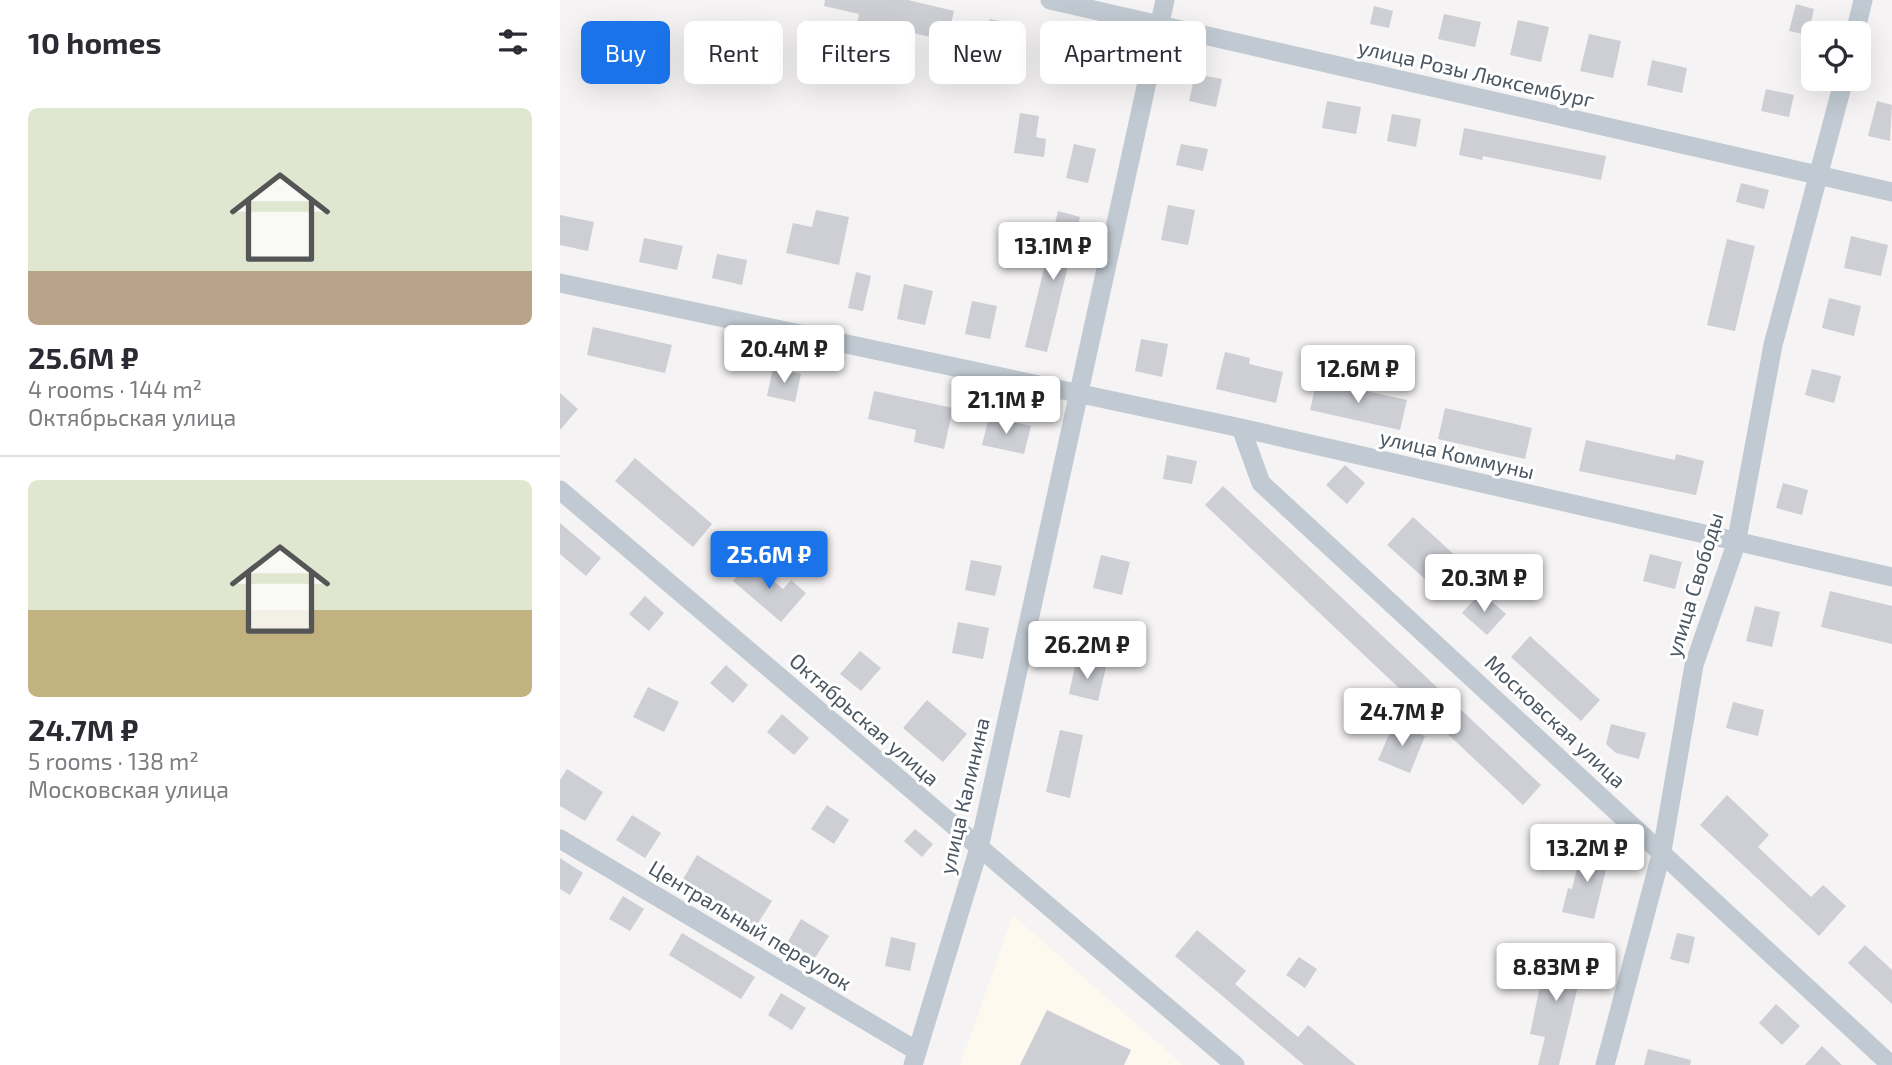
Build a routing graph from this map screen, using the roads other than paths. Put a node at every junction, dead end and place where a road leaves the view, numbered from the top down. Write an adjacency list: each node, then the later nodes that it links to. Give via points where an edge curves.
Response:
1 (1051, 0): 4 (street, улица Розы Люксембург)
2 (1165, 0): 5 (street, улица Калинина)
3 (1863, 0): 6 (street)
4 (1143, 21)
5 (1161, 21)
6 (1858, 21)
7 (1206, 36): 10 (street, улица Розы Люксембург)
8 (1147, 84): 13 (street, улица Калинина)
9 (1841, 91): 10 (street, улица Свободы)
10 (1821, 176): 11 (street, улица Розы Люксембург); 16 (street, улица Свободы, via 1773,345)
11 (1892, 192)
12 (560, 283): 13 (street, улица Коммуны)
13 (1076, 395): 14 (street, улица Коммуны); 19 (street, улица Калинина)
14 (1241, 428): 16 (street, улица Коммуны); 20 (street, Московская улица, via 1261,483)
15 (560, 490): 19 (street, Октябрьская улица)
16 (1735, 544): 17 (street, улица Коммуны); 20 (street, улица Свободы, via 1694,665)
17 (1892, 577)
18 (560, 839): 21 (street, Центральный переулок)
19 (979, 848): 21 (street, улица Калинина); 22 (street, Октябрьская улица)
20 (1662, 851): 23 (street, улица Свободы); 24 (street, Московская улица)
21 (915, 1058)
22 (1231, 1064)
23 (1605, 1065)
24 (1891, 1065)

